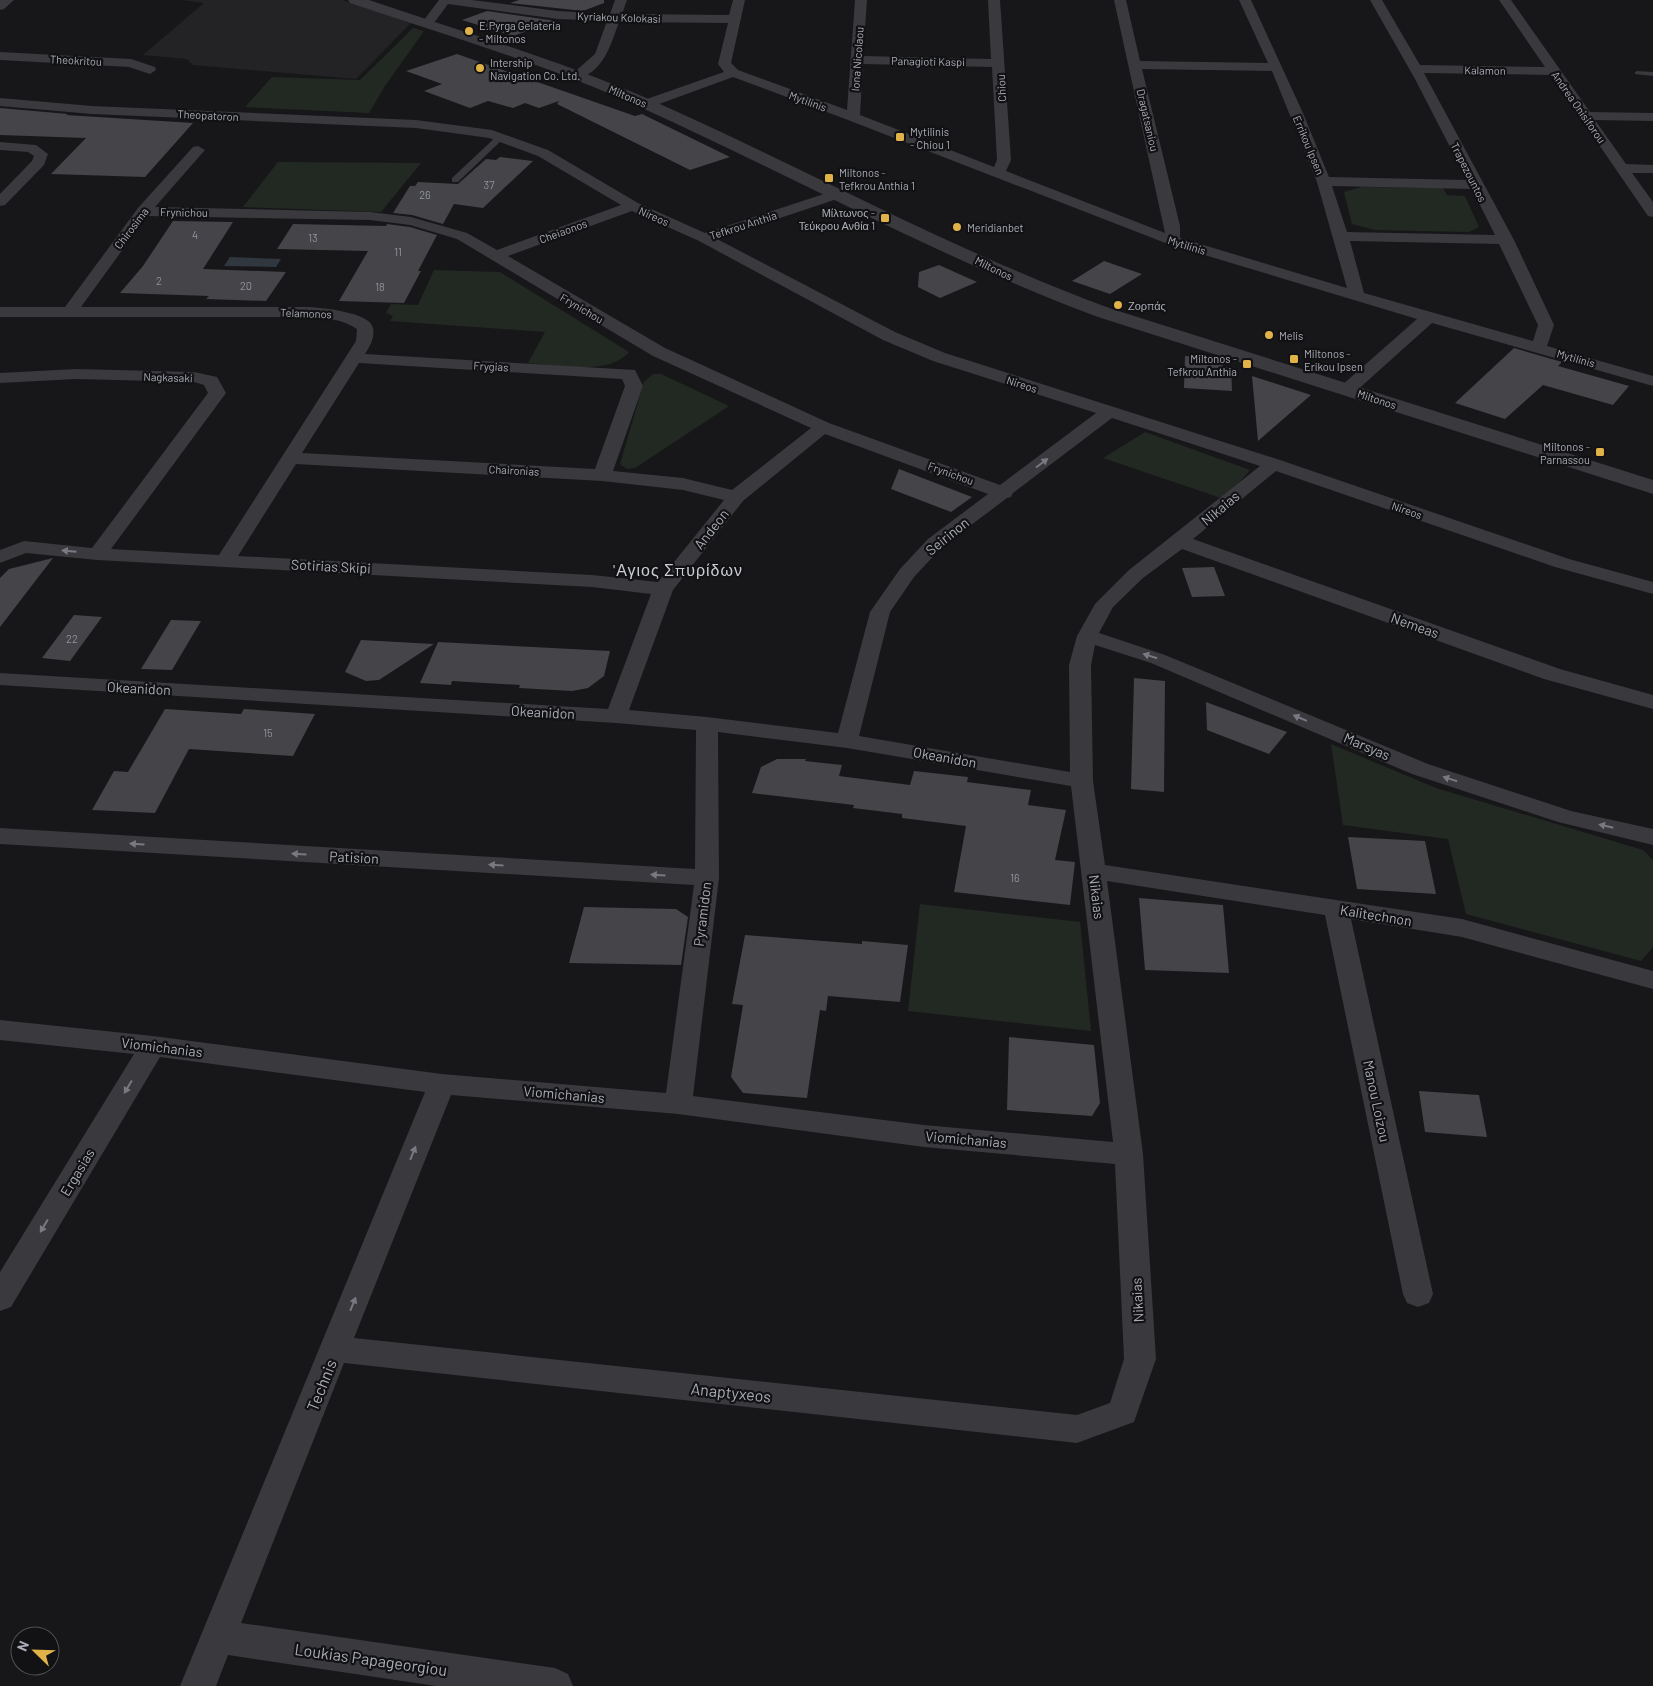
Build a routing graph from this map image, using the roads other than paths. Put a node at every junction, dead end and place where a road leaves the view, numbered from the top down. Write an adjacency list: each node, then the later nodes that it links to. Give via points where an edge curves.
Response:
1 (8, 0): 12 (street)
2 (354, 0): 15 (street, Miltonos)
3 (445, 0): 13 (street, Kyriakou Kolokasi); 15 (street)
4 (621, 0): 13 (street)
5 (739, 0): 14 (street)
6 (861, 0): 17 (street, Iona Nicolaou)
7 (994, 0): 18 (street, Chiou)
8 (1120, 0): 19 (street, Dragatsaniou)
9 (1245, 0): 20 (street, Errikou Ipsen)
10 (1376, 0): 21 (street, Trapezountos)
11 (1505, 0): 23 (street, Andrea Onisiforou)
12 (0, 6)
13 (614, 18): 14 (street, Kyriakou Kolokasi); 26 (street, via 601,55)
14 (734, 19): 24 (street, via 724,64)
15 (427, 24): 26 (street, Miltonos)
16 (0, 56): 22 (street, Theokritou, via 130,63)
17 (857, 60): 18 (street, Panagioti Kaspi); 32 (street, Iona Nicolaou)
18 (999, 62): 39 (street, Chiou, via 1004,160)
19 (1135, 65): 20 (street); 51 (street, Dragatsaniou)
20 (1276, 67): 41 (street, Errikou Ipsen)
21 (1416, 69): 23 (street, Kalamon); 42 (street, Trapezountos)
22 (150, 70)
23 (1553, 71): 30 (street, Andrea Onisiforou)
24 (733, 73): 29 (street); 32 (street, Mytilinis)
25 (1637, 73): 27 (lane)
26 (577, 74): 29 (street, Miltonos)
27 (1653, 74)
28 (0, 102): 33 (street, Theopatoron, via 92,110)
29 (646, 104): 43 (street, Miltonos)
30 (1585, 116): 31 (street); 37 (street, Andrea Onisiforou)
31 (1653, 117)
32 (853, 118): 39 (street, Mytilinis)
33 (416, 124): 34 (street, Nireos)
34 (501, 137): 40 (lane); 45 (street, Nireos, via 543,153)
35 (0, 146): 44 (street, via 31,148 41,154 39,162)
36 (198, 150): 46 (street, Chirosima)
37 (1622, 168): 38 (street); 47 (street, Andrea Onisiforou)
38 (1653, 169)
39 (997, 174): 51 (street, Mytilinis)
40 (455, 180)
41 (1324, 181): 42 (street); 48 (street, Errikou Ipsen)
42 (1476, 185): 50 (street, Trapezountos)
43 (838, 194): 49 (street, Tefkrou Anthia); 61 (street, Miltonos, via 1035,287 1104,313)
44 (0, 202)
45 (633, 206): 49 (street, Nireos); 52 (street, Cheiaonos)
46 (143, 211): 52 (street, Frynichou, via 310,213 411,221 462,236); 54 (street, Chirosima)
47 (1653, 213)
48 (1342, 236): 50 (street); 53 (street, Errikou Ipsen)
49 (704, 238): 62 (street, Nireos, via 889,336 939,358)
50 (1506, 240): 57 (street, Trapezountos, via 1546,325 1544,338)
51 (1173, 241): 53 (street, Mytilinis)
52 (494, 256): 63 (street, Frynichou, via 659,352)
53 (1357, 295): 56 (street, Mytilinis)
54 (70, 311): 55 (street, Telamonos); 58 (street, Telamonos, via 333,314 355,319 366,328 364,341)
55 (0, 312)
56 (1428, 318): 57 (street, Mytilinis); 61 (street)
57 (1538, 347): 60 (street, Mytilinis)
58 (354, 358): 64 (street, Telamonos); 66 (street, Frygias, via 629,374 634,386)
59 (0, 378): 71 (street, Nagkasaki, via 76,374 194,377 211,381 217,393)
60 (1653, 381)
61 (1348, 389): 67 (street, Miltonos)
62 (1110, 411): 65 (street, Nireos); 68 (street, Seirinon, one-way to 62)
63 (823, 427): 68 (street, Frynichou); 69 (street, Andeon)
64 (290, 458): 66 (street, Chaironias); 73 (street, Telamonos)
65 (1273, 464): 70 (street, Nikaias); 74 (street, Nireos, via 1562,563)
66 (602, 475): 69 (street, Chaironias, via 683,484)
67 (1653, 487)
68 (1004, 492): 81 (street, Seirinon, via 934,543 906,573 880,612)
69 (736, 497): 75 (street, Andeon)
70 (1179, 541): 76 (street, Nikaias, via 1136,574 1105,604); 78 (street, Nemeas, via 1552,674)
71 (97, 554): 72 (street, Sotirias Skipi, one-way to 72, via 24,547); 73 (street, Sotirias Skipi)
72 (0, 557)
73 (225, 560): 75 (street, Sotirias Skipi, via 592,581)
74 (1653, 588)
75 (663, 589): 79 (street, Andeon)
76 (1087, 636): 82 (street, Nikaias, via 1080,665); 84 (street, Marsyas, one-way to 76, via 1566,817 1420,769 1158,659)
77 (0, 679): 79 (street, Okeanidon)
78 (1653, 702)
79 (616, 716): 80 (street, Okeanidon)
80 (707, 724): 81 (street, Okeanidon); 86 (street, Pyramidon)
81 (848, 741): 82 (street, Okeanidon)
82 (1082, 781): 85 (street, Nikaias)
83 (0, 836): 86 (street, Patision, one-way to 83)
84 (1653, 837)
85 (1094, 871): 87 (street, Kalitechnon); 93 (street, Nikaias)
86 (707, 878): 92 (street, Pyramidon)
87 (1336, 909): 88 (street, Kalitechnon, via 1462,928); 94 (street, Manou Loizou)
88 (1653, 980)
89 (0, 1030): 90 (street, Viomichanias)
90 (153, 1046): 91 (street, Viomichanias); 95 (street, Ergasias, one-way to 95)
91 (442, 1084): 92 (street, Viomichanias); 96 (street, Technis, one-way to 91)
92 (678, 1104): 93 (street, Viomichanias, via 924,1136)
93 (1128, 1154): 97 (street, Nikaias, via 1140,1359)
94 (1418, 1294)
95 (0, 1298)
96 (335, 1349): 97 (street, Anaptyxeos, via 1077,1430); 98 (street, Technis)
97 (1123, 1412)
98 (218, 1637): 99 (street, Technis); 100 (street, Loukias Papageorgiou)
99 (198, 1686)
100 (555, 1686)

